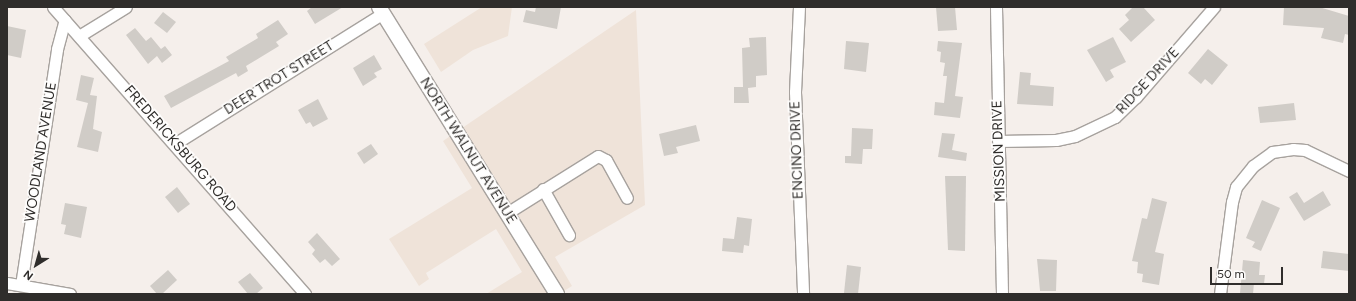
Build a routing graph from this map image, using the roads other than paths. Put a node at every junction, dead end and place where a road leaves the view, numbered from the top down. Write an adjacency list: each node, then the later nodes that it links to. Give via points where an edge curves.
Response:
1 (53, 7): 7 (street, FREDERICKSBURG ROAD)
2 (126, 7): 8 (street)
3 (799, 7): 21 (street, ENCINO DRIVE, via 795,92)
4 (996, 7): 9 (street, MISSION DRIVE)
5 (1214, 7): 9 (street, RIDGE DRIVE, via 1136,97 1115,117 1082,133 1056,140)
6 (381, 10): 10 (street, DEER TROT STREET); 14 (main road, NORTH WALNUT AVENUE)
7 (65, 20): 8 (street, FREDERICKSBURG ROAD); 17 (street, WOODLAND AVENUE, via 57,49)
8 (79, 36): 10 (street, FREDERICKSBURG ROAD)
9 (998, 141): 22 (street, MISSION DRIVE)
10 (176, 143): 19 (street, FREDERICKSBURG ROAD)
11 (1349, 171): 23 (street, via 1315,154 1293,148 1272,152 1253,166 1236,187 1232,202)
12 (543, 190): 13 (street, via 600,156 606,160); 14 (street); 15 (street)
13 (627, 198)
14 (507, 213): 20 (main road, NORTH WALNUT AVENUE)
15 (569, 235)
16 (7, 283): 17 (street)
17 (21, 285): 18 (street)
18 (70, 294)
19 (305, 294)
20 (557, 294)
21 (803, 294)
22 (1002, 294)
23 (1220, 294)

